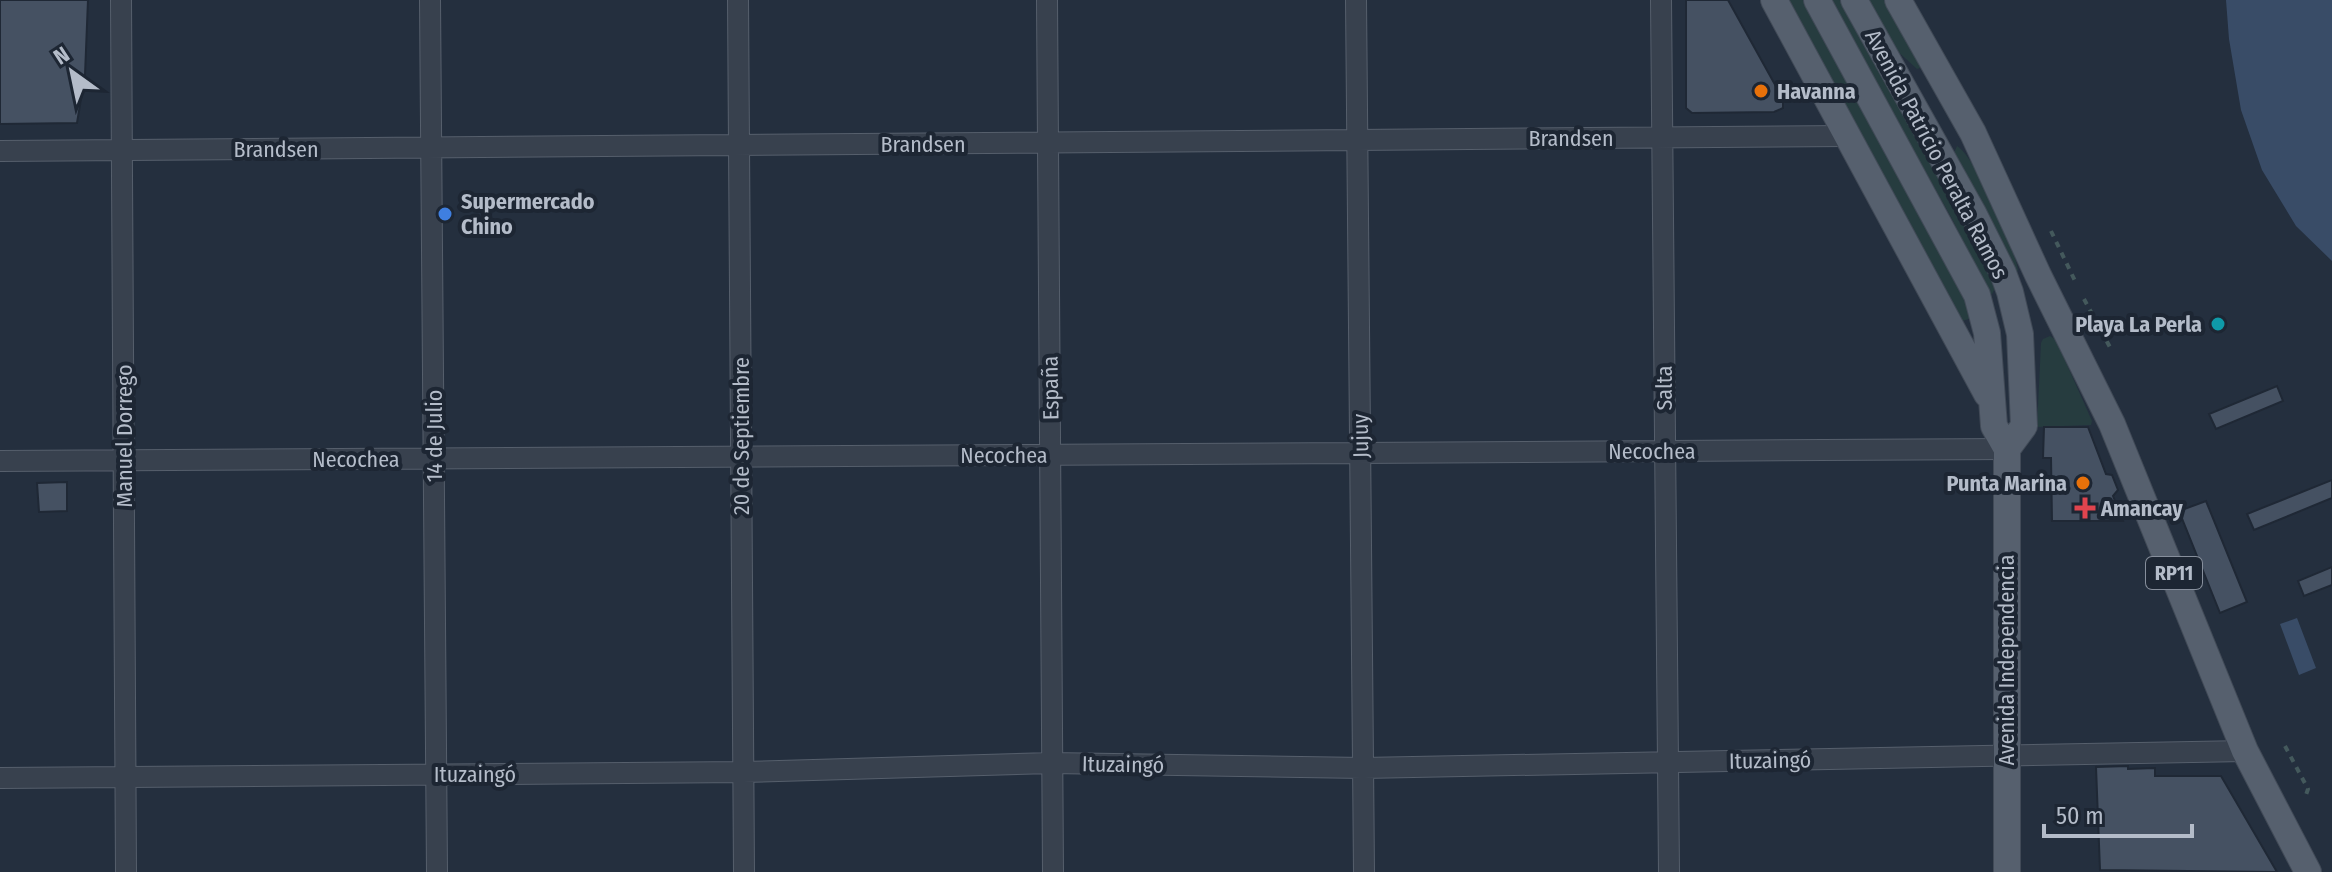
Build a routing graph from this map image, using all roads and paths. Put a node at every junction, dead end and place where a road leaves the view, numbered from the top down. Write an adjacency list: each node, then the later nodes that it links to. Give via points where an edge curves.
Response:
1 (121, 0): 19 (street, Manuel Dorrego)
2 (430, 0): 18 (street, 14 de Julio)
3 (738, 0): 17 (street, 20 de Septiembre)
4 (1047, 0): 16 (street, España)
5 (1356, 0): 15 (street, Jujuy)
6 (1661, 0): 14 (street, Salta)
7 (1774, 0): 13 (main road, Avenida Patricio Peralta Ramos)
8 (1817, 0): 27 (main road, Avenida Patricio Peralta Ramos, via 1977,295 1987,333)
9 (1854, 0): 11 (main road, Avenida Patricio Peralta Ramos)
10 (1898, 0): 12 (main road, Avenida Patricio Peralta Ramos)
11 (1885, 54): 12 (main road); 26 (main road, Avenida Patricio Peralta Ramos, via 2003,273 2016,312)
12 (1973, 133): 22 (main road, Avenida Patricio Peralta Ramos / RP11)
13 (1847, 136): 14 (street, Brandsen); 27 (main road, Avenida Patricio Peralta Ramos)
14 (1662, 137): 15 (street, Brandsen); 29 (street, Salta)
15 (1358, 140): 16 (street, Brandsen); 30 (street, Jujuy)
16 (1048, 143): 17 (street, Brandsen); 31 (street, España)
17 (739, 145): 18 (street, Brandsen); 32 (street, 20 de Septiembre)
18 (431, 148): 19 (street, Brandsen); 33 (street, 14 de Julio)
19 (122, 150): 20 (street, Brandsen); 35 (street, Manuel Dorrego)
20 (0, 151)
21 (2051, 231): 23 (path)
22 (2038, 275): 26 (main road); 37 (main road, Avenida Patricio Peralta Ramos / RP11, via 2132,470)
23 (2077, 285)
24 (2084, 299): 25 (path)
25 (2112, 351)
26 (2023, 363): 28 (main road, Avenida Patricio Peralta Ramos, via 2024,426)
27 (1993, 405): 28 (main road, Avenida Patricio Peralta Ramos, via 1994,426)
28 (2007, 449): 29 (street, Necochea); 38 (main road, Avenida Independencia)
29 (1664, 451): 30 (street, Necochea); 39 (street, Salta)
30 (1361, 453): 31 (street, Necochea); 41 (street, Jujuy)
31 (1051, 455): 32 (street, Necochea); 40 (street, España)
32 (741, 457): 33 (street, Necochea); 42 (street, 20 de Septiembre)
33 (434, 459): 35 (street, Necochea); 43 (street, 14 de Julio)
34 (0, 461): 35 (street, Necochea)
35 (124, 461): 44 (street, Manuel Dorrego)
36 (2285, 746): 46 (path, via 2308,789)
37 (2245, 751): 38 (street, Ituzaingó); 54 (main road, Avenida Patricio Peralta Ramos / RP11)
38 (2006, 754): 39 (street, Ituzaingó); 53 (main road, Avenida Independencia)
39 (1668, 762): 41 (street, Ituzaingó); 52 (street, Salta)
40 (1051, 763): 41 (street, Ituzaingó); 42 (street, Ituzaingó); 50 (street, España)
41 (1363, 768): 51 (street, Jujuy)
42 (743, 772): 43 (street, Ituzaingó); 49 (street, 20 de Septiembre)
43 (436, 775): 44 (street, Ituzaingó); 48 (street, 14 de Julio)
44 (126, 777): 45 (street, Ituzaingó); 47 (street, Manuel Dorrego)
45 (0, 778)
46 (2305, 798)
47 (126, 872)
48 (437, 872)
49 (744, 872)
50 (1053, 872)
51 (1364, 872)
52 (1669, 872)
53 (2007, 872)
54 (2308, 872)

